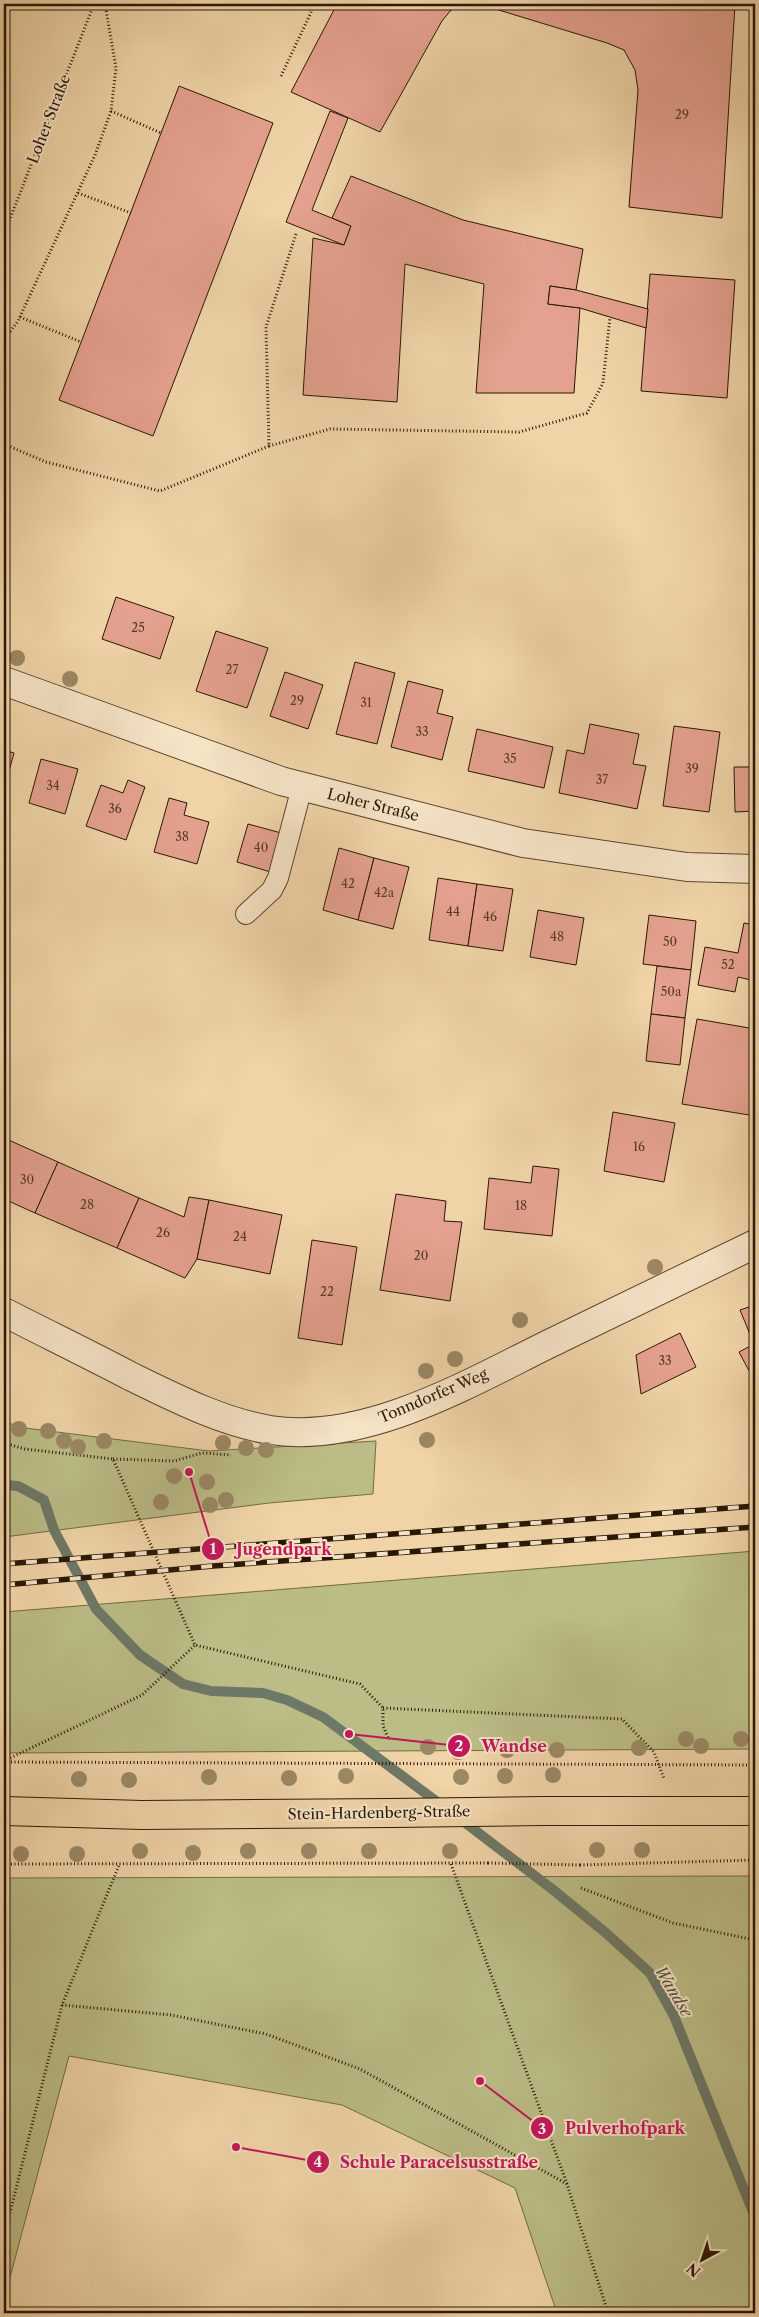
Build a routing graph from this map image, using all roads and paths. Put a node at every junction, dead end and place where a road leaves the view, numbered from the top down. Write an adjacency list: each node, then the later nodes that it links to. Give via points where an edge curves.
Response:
1 (94, 4): 9 (path, Loher Straße)
2 (105, 4): 5 (path, via 116,68)
3 (315, 4): 4 (path)
4 (280, 76)
5 (111, 112): 6 (path); 7 (path)
6 (161, 132)
7 (78, 193): 8 (path); 11 (path)
8 (131, 213)
9 (4, 234)
10 (296, 234): 16 (path, via 266,327)
11 (20, 317): 13 (path); 14 (path)
12 (610, 317): 16 (path, via 603,383 587,412 519,432 330,429)
13 (4, 340)
14 (81, 342)
15 (4, 444): 16 (path, via 46,462 160,491)
16 (269, 446)
17 (4, 682): 18 (street, Loher Straße)
18 (302, 787): 19 (street, Loher Straße, via 522,843 687,867); 20 (lane, via 278,878 272,890)
19 (755, 869)
20 (246, 914)
21 (755, 1244): 23 (street, Tonndorfer Weg, via 428,1401 364,1424 332,1430 270,1430 215,1414 164,1393)
22 (4, 1290): 23 (street, Tonndorfer Weg)
23 (10, 1316)
24 (4, 1443): 25 (path, via 113,1459)
25 (195, 1645): 26 (path, via 360,1684); 28 (path, via 142,1695)
26 (384, 1708): 27 (path, via 383,1726); 29 (path, via 622,1718 654,1752)
27 (389, 1740)
28 (4, 1762): 29 (path)
29 (659, 1765): 30 (path); 31 (path)
30 (755, 1766)
31 (675, 1810): 32 (main road, Stein-Hardenberg-Straße, bridge, via 142,1816); 33 (main road, Stein-Hardenberg-Straße)
32 (4, 1811)
33 (755, 1811)
34 (755, 1860): 36 (path, bridge, via 580,1865)
35 (4, 1864): 37 (path)
36 (451, 1864): 37 (path); 41 (path)
37 (119, 1865): 40 (path)
38 (581, 1888): 39 (path, via 673,1923)
39 (755, 1940)
40 (62, 2005): 41 (path, via 171,2015 266,2034 360,2069); 42 (path)
41 (567, 2184): 43 (path)
42 (4, 2237)
43 (608, 2313)

